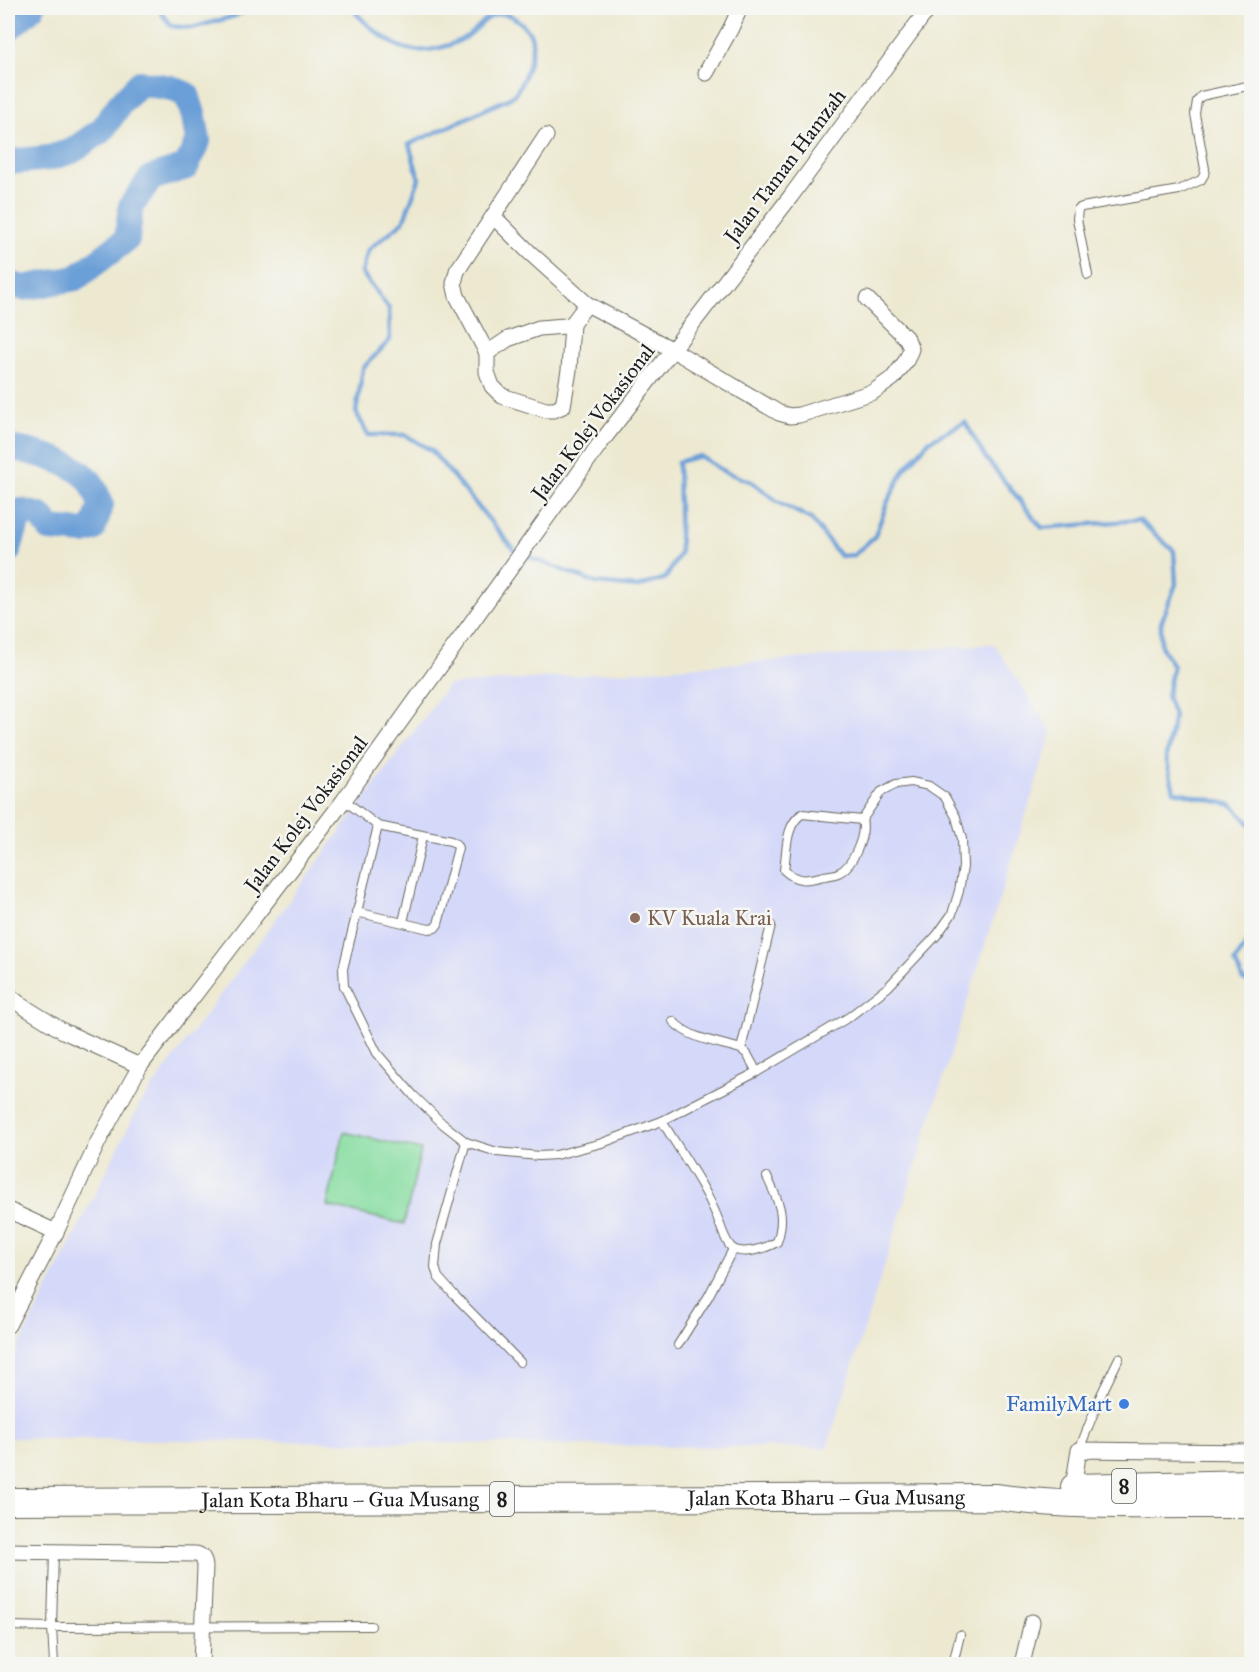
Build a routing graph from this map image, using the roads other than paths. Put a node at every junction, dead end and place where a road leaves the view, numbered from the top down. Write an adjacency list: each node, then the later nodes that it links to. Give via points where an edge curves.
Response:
1 (740, 8): 3 (street)
2 (931, 8): 11 (street, Jalan Taman Hamzah)
3 (706, 72)
4 (1251, 86): 7 (lane, via 1201,96 1197,101 1195,114 1205,169 1201,180 1179,190 1078,209)
5 (546, 136): 6 (street)
6 (494, 217): 9 (street); 12 (street, via 457,271 454,283)
7 (1088, 275)
8 (867, 299): 11 (street, via 908,339 911,349 906,361 893,378 873,392 799,416 779,413)
9 (587, 304): 10 (street); 11 (street)
10 (572, 324): 12 (street, via 539,328 508,339); 12 (street, via 565,400 559,409 546,410 502,396 492,386 487,372)
11 (674, 350): 13 (street, Jalan Kolej Vokasional, via 592,454)
12 (487, 353)
13 (344, 800): 15 (lane); 23 (street, Jalan Kolej Vokasional)
14 (862, 820): 14 (lane, via 802,814 790,828 784,870 805,880 840,873 853,859 862,839); 24 (lane, via 881,792 896,784 929,786 945,797 957,817 962,839 960,891 952,914 888,987 849,1017)
15 (378, 826): 16 (lane); 17 (lane)
16 (423, 836): 18 (lane); 18 (lane, via 451,842 458,848 438,924 429,928)
17 (356, 912): 18 (lane); 26 (lane, via 343,969 350,1002 377,1053 412,1095)
18 (403, 922)
19 (771, 925): 22 (lane)
20 (8, 995): 23 (street, via 63,1031)
21 (673, 1022): 22 (lane, via 691,1034)
22 (741, 1049): 24 (lane)
23 (140, 1066): 29 (street, Jalan Kolej Vokasional, via 98,1142)
24 (757, 1072): 25 (lane)
25 (662, 1121): 26 (lane, via 556,1155 497,1152); 30 (lane, via 706,1194)
26 (466, 1142): 34 (lane, via 437,1244 435,1267 438,1277)
27 (767, 1177): 30 (lane, via 782,1217 777,1242 744,1251)
28 (8, 1210): 29 (street)
29 (56, 1232): 31 (street, Jalan Kolej Vokasional)
30 (733, 1249): 32 (lane)
31 (9, 1317)
32 (678, 1345)
33 (1119, 1358): 35 (lane)
34 (520, 1362)
35 (1079, 1450): 36 (street); 38 (street)
36 (1251, 1452)
37 (1251, 1483): 38 (highway, Jalan Kota Bharu – Gua Musang / 8)
38 (1073, 1487): 39 (highway, Jalan Kota Bharu – Gua Musang / 8)
39 (997, 1497): 40 (highway, Jalan Kota Bharu – Gua Musang / 8); 41 (highway, Jalan Kota Bharu – Gua Musang / 8, via 1070,1504)
40 (8, 1501)
41 (1251, 1505)
42 (8, 1551): 43 (street)
43 (54, 1552): 47 (lane); 48 (street, via 202,1556)
44 (1032, 1622): 53 (street)
45 (8, 1626): 47 (lane)
46 (371, 1626): 48 (lane)
47 (52, 1627): 48 (lane); 50 (lane)
48 (202, 1627): 51 (street)
49 (960, 1635): 52 (lane)
50 (54, 1665)
51 (201, 1665)
52 (953, 1665)
53 (1022, 1665)

